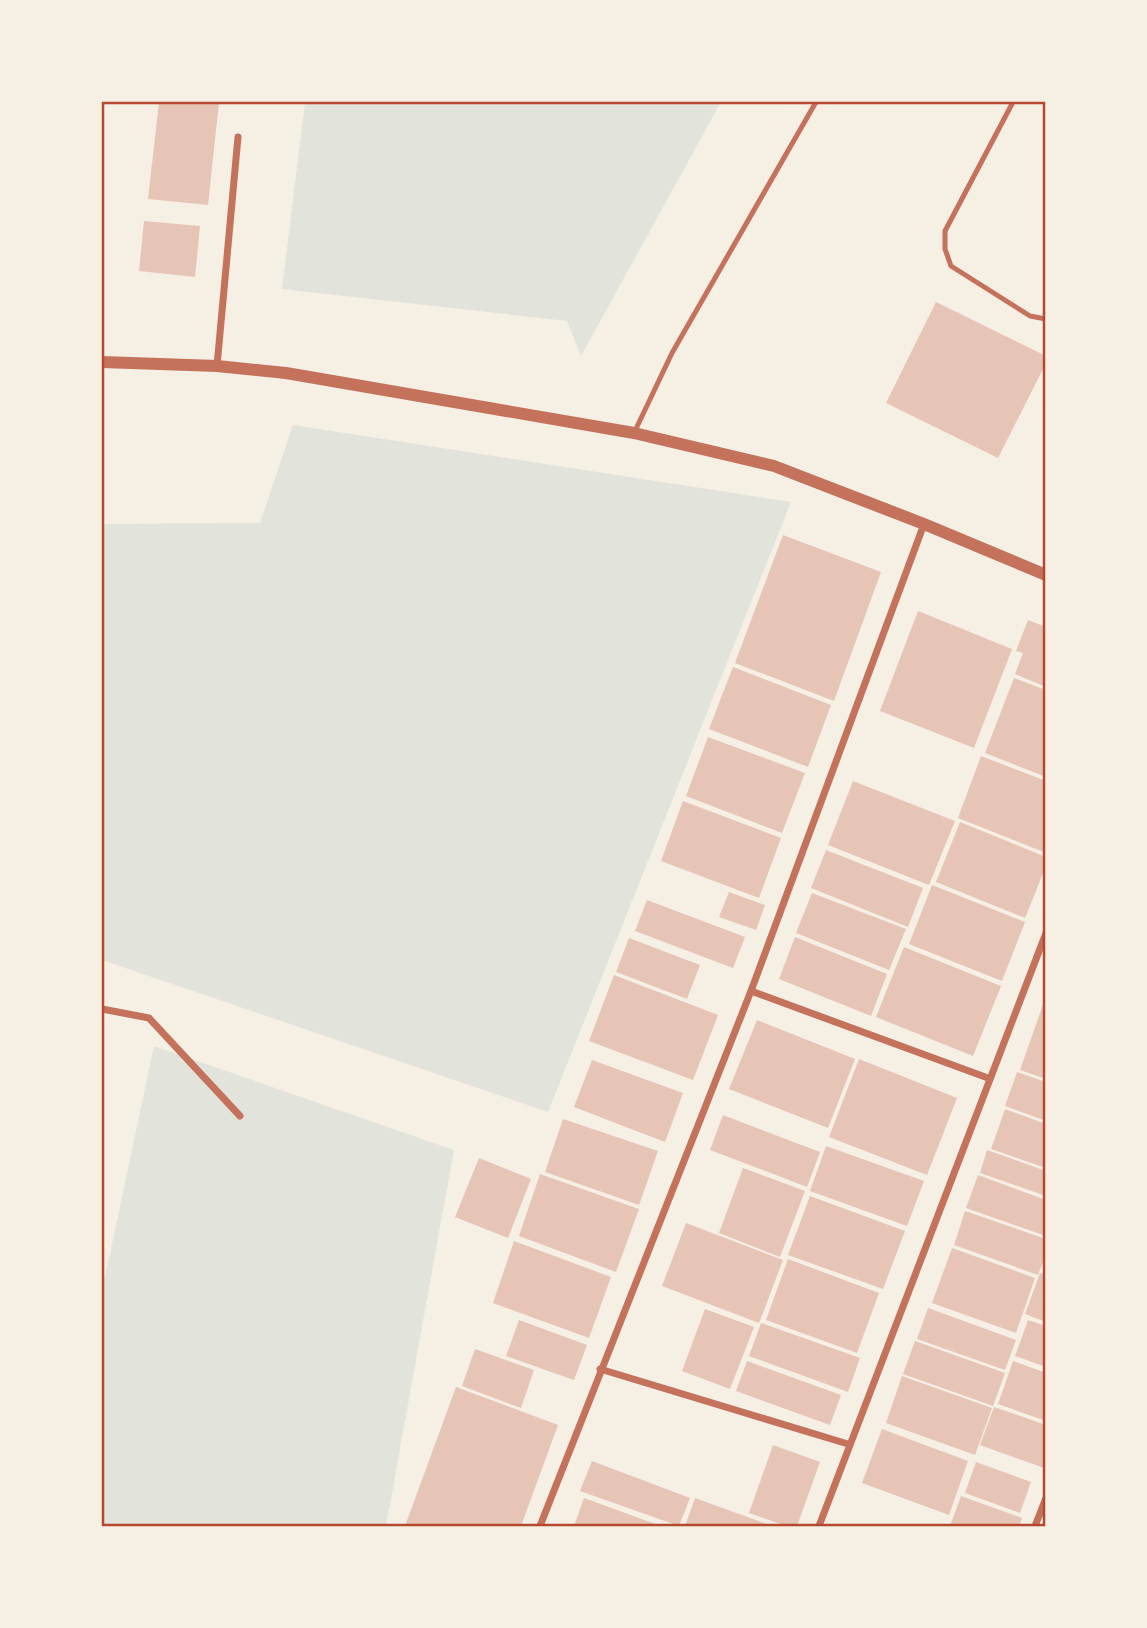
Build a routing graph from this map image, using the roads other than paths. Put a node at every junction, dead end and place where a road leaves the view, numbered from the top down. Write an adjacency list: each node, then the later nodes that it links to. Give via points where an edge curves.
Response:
1 (816, 102): 7 (lane, via 672,353)
2 (1013, 102): 4 (lane, via 945,231 944,249 951,266 1030,316)
3 (238, 137): 6 (street)
4 (1045, 319)
5 (102, 362): 6 (street)
6 (217, 366): 7 (street, via 286,373)
7 (634, 433): 8 (street, via 774,466)
8 (924, 524): 9 (street); 11 (street)
9 (1045, 575)
10 (1045, 933): 13 (street)
11 (751, 990): 13 (street); 15 (street)
12 (102, 1009): 14 (street, via 149,1018)
13 (988, 1079): 16 (street)
14 (240, 1116)
15 (600, 1369): 16 (street); 18 (street)
16 (848, 1444): 19 (street)
17 (1045, 1498): 20 (street)
18 (540, 1527)
19 (819, 1527)
20 (1035, 1527)

